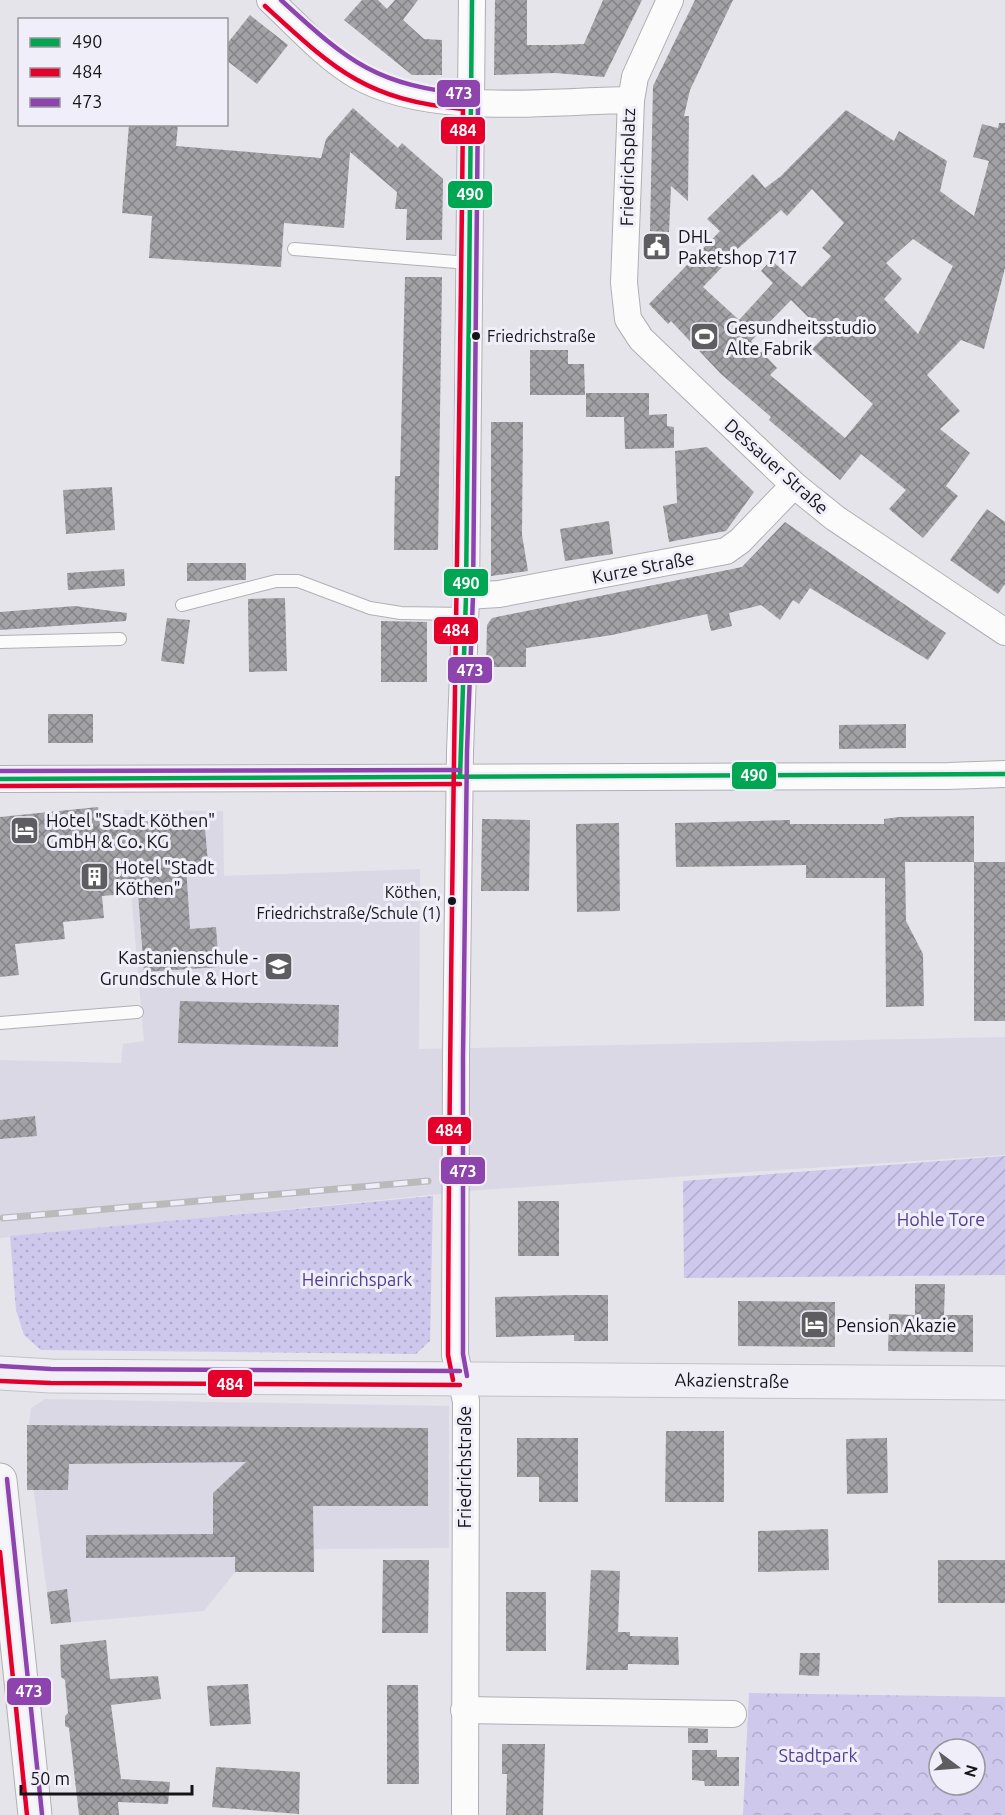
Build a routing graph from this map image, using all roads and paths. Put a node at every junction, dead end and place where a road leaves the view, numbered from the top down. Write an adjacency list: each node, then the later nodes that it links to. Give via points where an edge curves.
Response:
1 (270, 0): 5 (street, via 339,63 378,86 420,98)
2 (472, 0): 5 (street, Friedrichstraße)
3 (670, 0): 4 (street, via 634,77)
4 (631, 100): 5 (street, Friedrichsplatz); 8 (street, Friedrichsplatz, via 624,283)
5 (471, 102): 7 (street, Friedrichstraße)
6 (294, 249): 7 (lane)
7 (469, 262): 11 (street, Friedrichstraße)
8 (628, 319): 9 (street, Dessauer Straße, via 658,356)
9 (794, 485): 11 (street, Kurze Straße, via 726,551 499,594); 12 (street, Dessauer Straße, via 835,518)
10 (182, 604): 11 (lane, via 276,581 298,581 370,608 401,613)
11 (466, 605): 16 (street, Friedrichstraße)
12 (1005, 632)
13 (120, 639): 14 (lane)
14 (0, 642)
15 (1005, 774): 16 (street)
16 (460, 777): 17 (street); 21 (street, Friedrichstraße, via 455,1355)
17 (0, 779)
18 (137, 1012): 19 (lane)
19 (0, 1023)
20 (0, 1373): 21 (main road, Akazienstraße)
21 (460, 1378): 22 (main road, Akazienstraße); 24 (street, Friedrichstraße, via 466,1401)
22 (1005, 1383)
23 (0, 1480): 26 (main road)
24 (464, 1710): 25 (street); 27 (street, Friedrichstraße)
25 (733, 1714)
26 (35, 1815)
27 (465, 1815)

